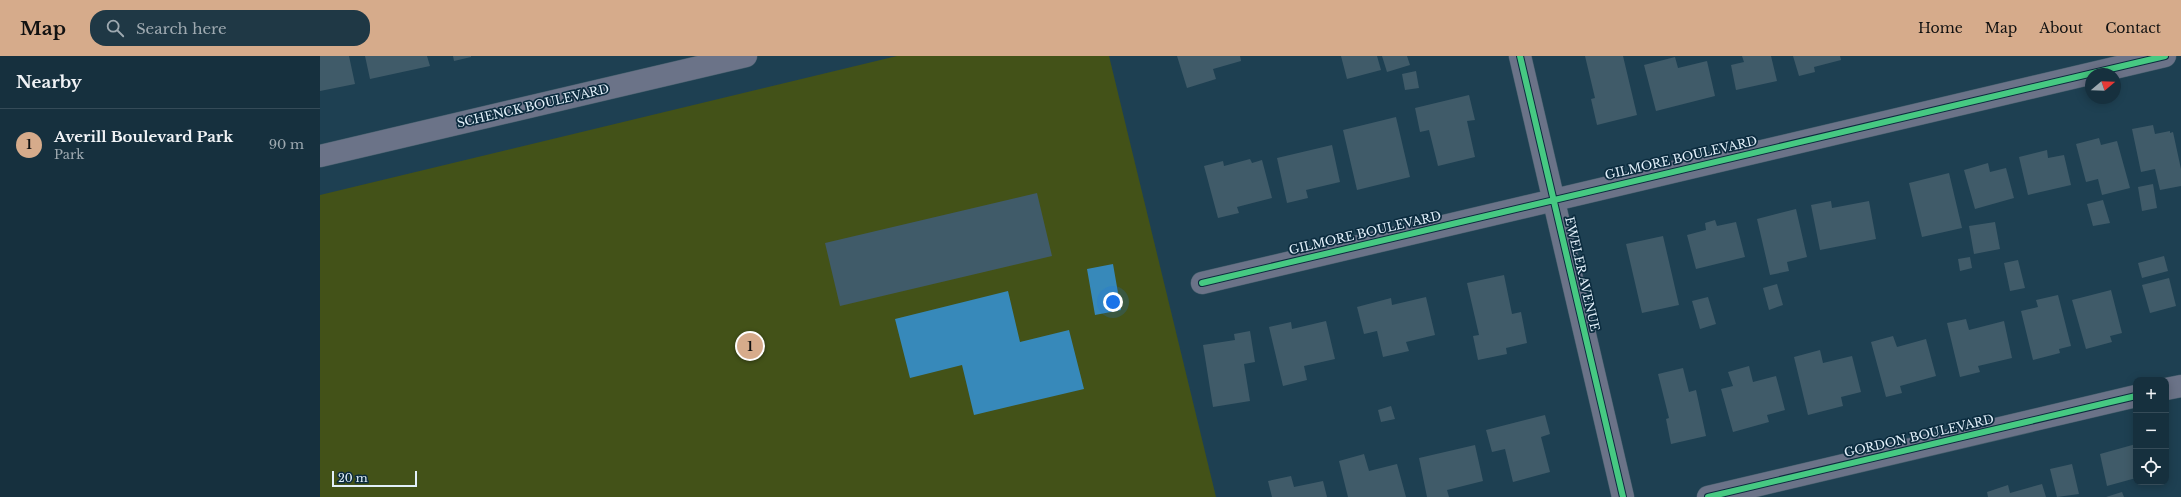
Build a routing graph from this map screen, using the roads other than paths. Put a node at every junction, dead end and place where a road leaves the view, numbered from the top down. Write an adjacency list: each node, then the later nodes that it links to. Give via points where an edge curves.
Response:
1 (1520, 56): 5 (street, EWELER AVENUE)
2 (2165, 56): 5 (street, GILMORE BOULEVARD)
3 (738, 57): 4 (street, SCHENCK BOULEVARD)
4 (320, 156)
5 (1553, 200): 6 (street, GILMORE BOULEVARD); 10 (street, EWELER AVENUE)
6 (1202, 283)
7 (2181, 386): 8 (street)
8 (2169, 388)
9 (2133, 397): 11 (street, GORDON BOULEVARD)
10 (1623, 497)
11 (1708, 497)

